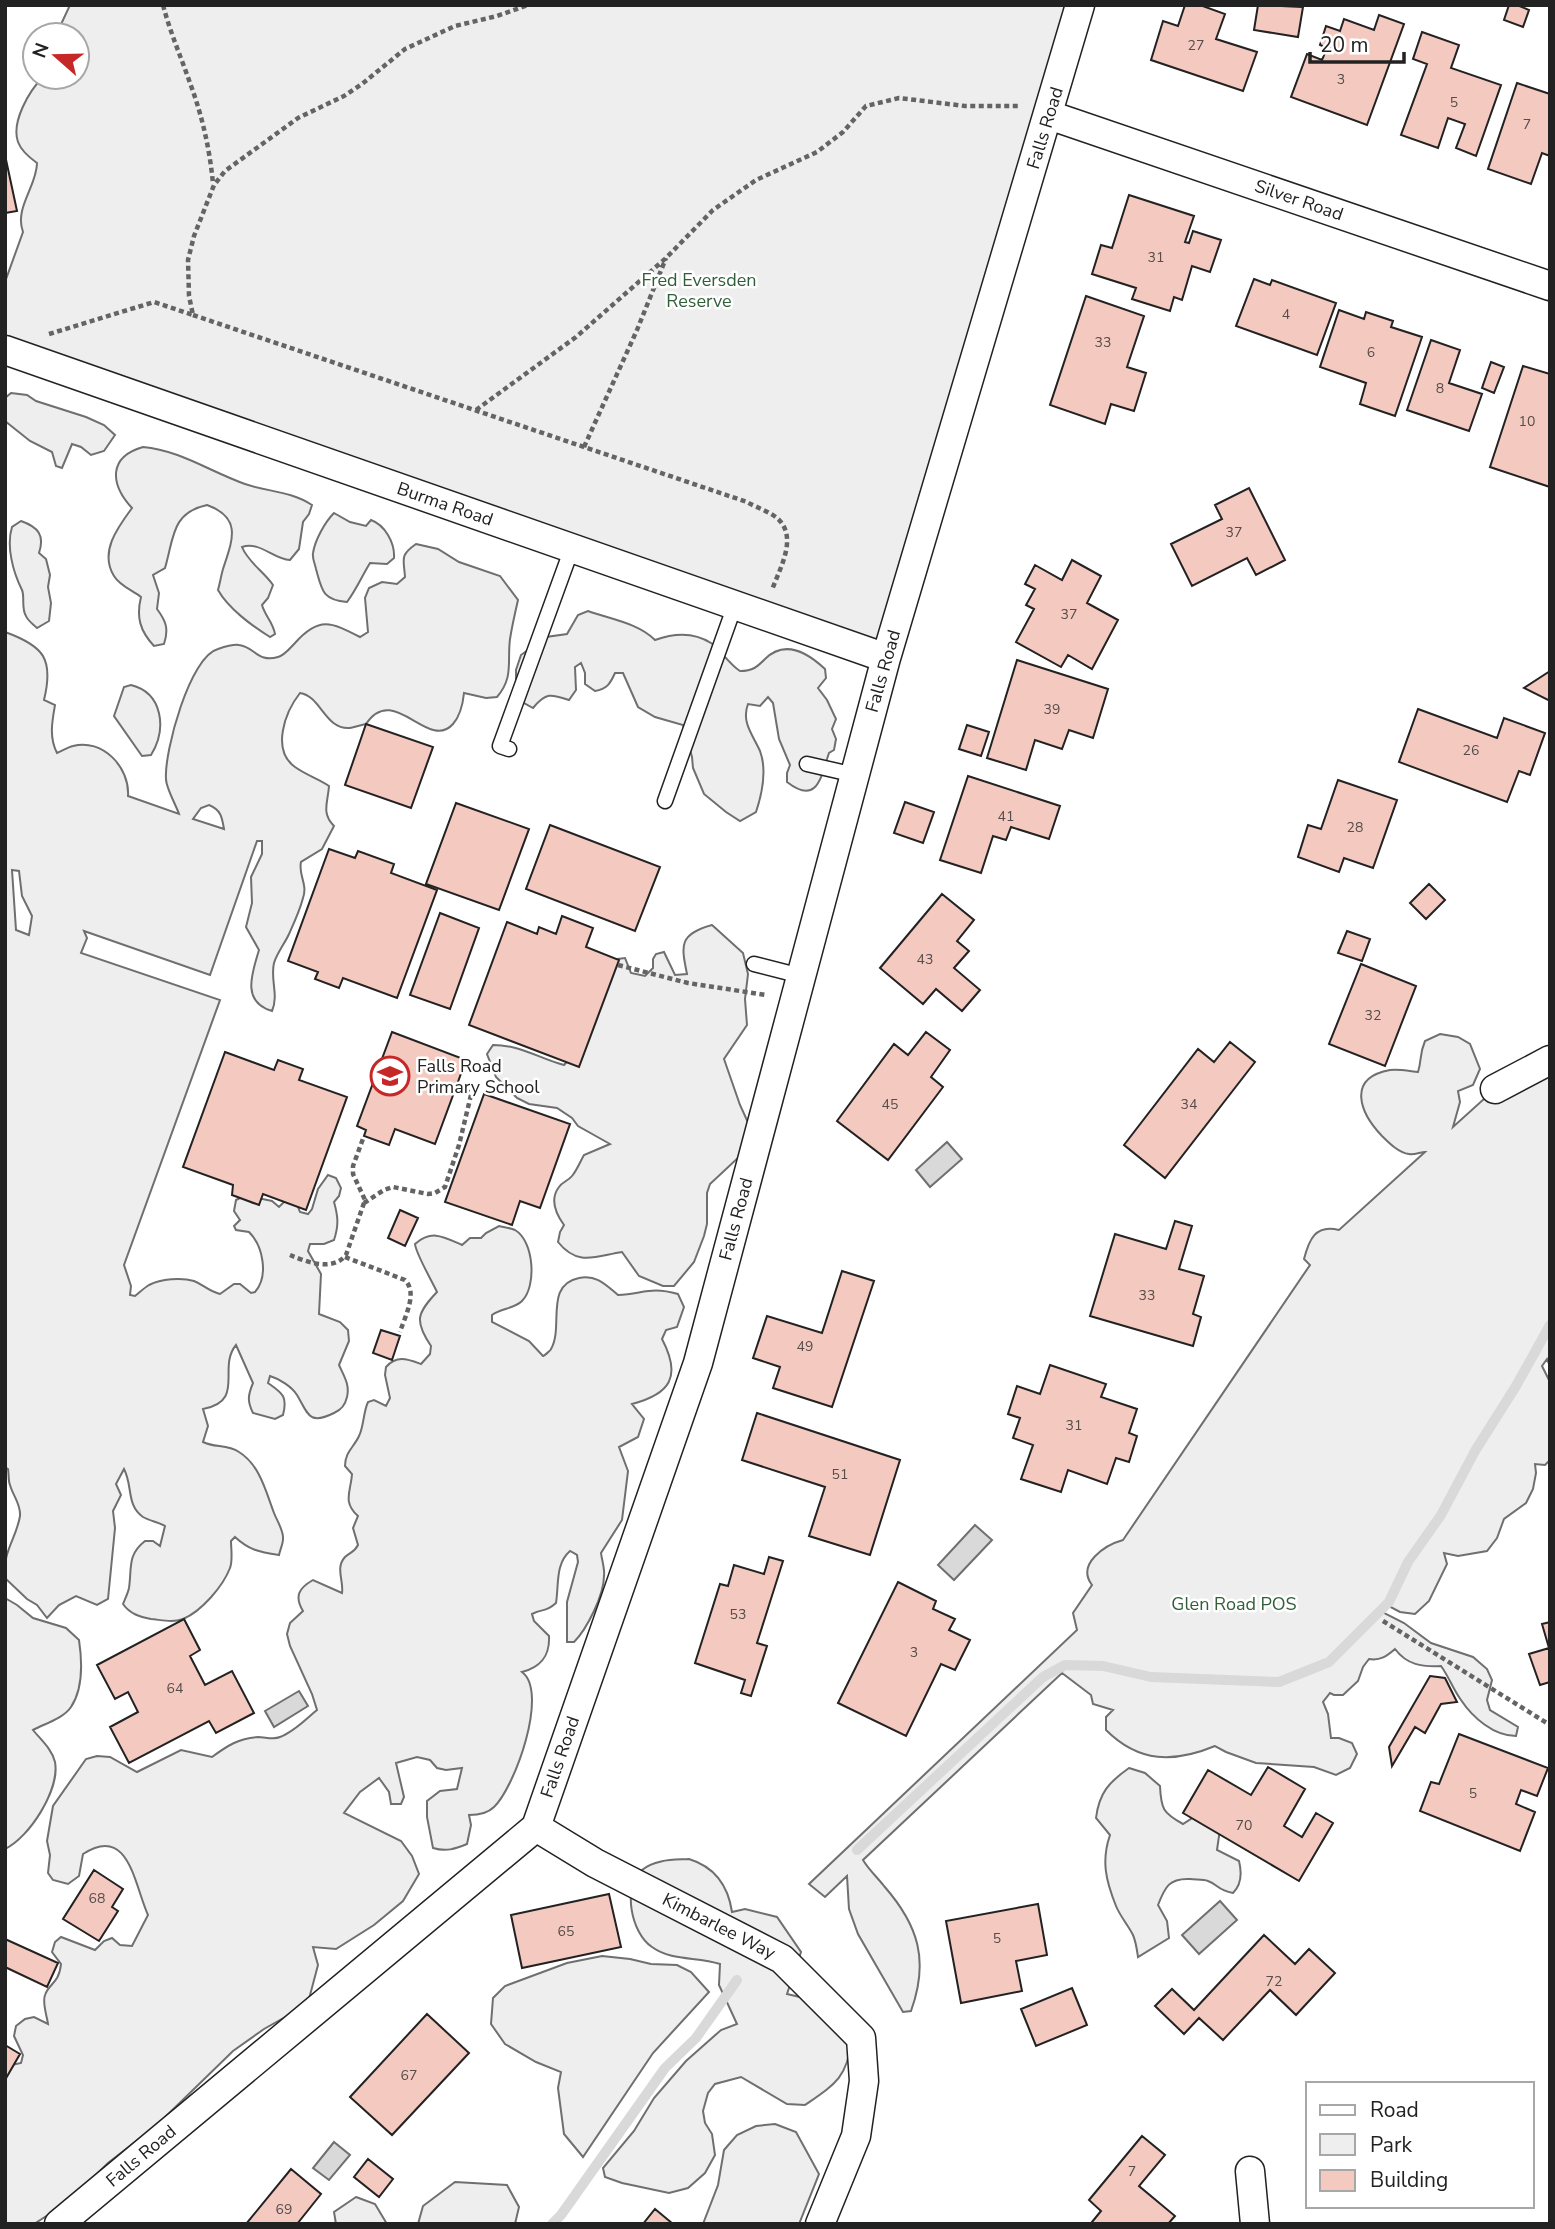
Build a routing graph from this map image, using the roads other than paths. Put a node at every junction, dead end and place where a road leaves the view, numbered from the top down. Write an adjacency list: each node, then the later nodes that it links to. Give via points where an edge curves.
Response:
1 (1080, 5): 2 (street, Falls Road)
2 (1050, 111): 3 (street, Silver Road); 7 (street, Falls Road)
3 (1550, 286)
4 (5, 349): 5 (street, Burma Road)
5 (572, 548): 6 (street, Burma Road); 8 (lane, via 500,746)
6 (735, 605): 7 (street, Burma Road); 11 (lane)
7 (886, 658): 10 (street, Falls Road)
8 (509, 749)
9 (807, 764): 10 (lane)
10 (855, 775): 13 (street, Falls Road)
11 (665, 801)
12 (754, 964): 13 (lane)
13 (798, 987): 16 (street, Falls Road, via 698,1363)
14 (1550, 1060): 15 (street)
15 (1495, 1089)
16 (536, 1827): 18 (street, Falls Road); 19 (street, Kimbarlee Way, via 595,1863 782,1959 860,2038 864,2081 856,2136)
17 (1250, 2171): 20 (street)
18 (59, 2224)
19 (820, 2224)
20 (1255, 2224)

